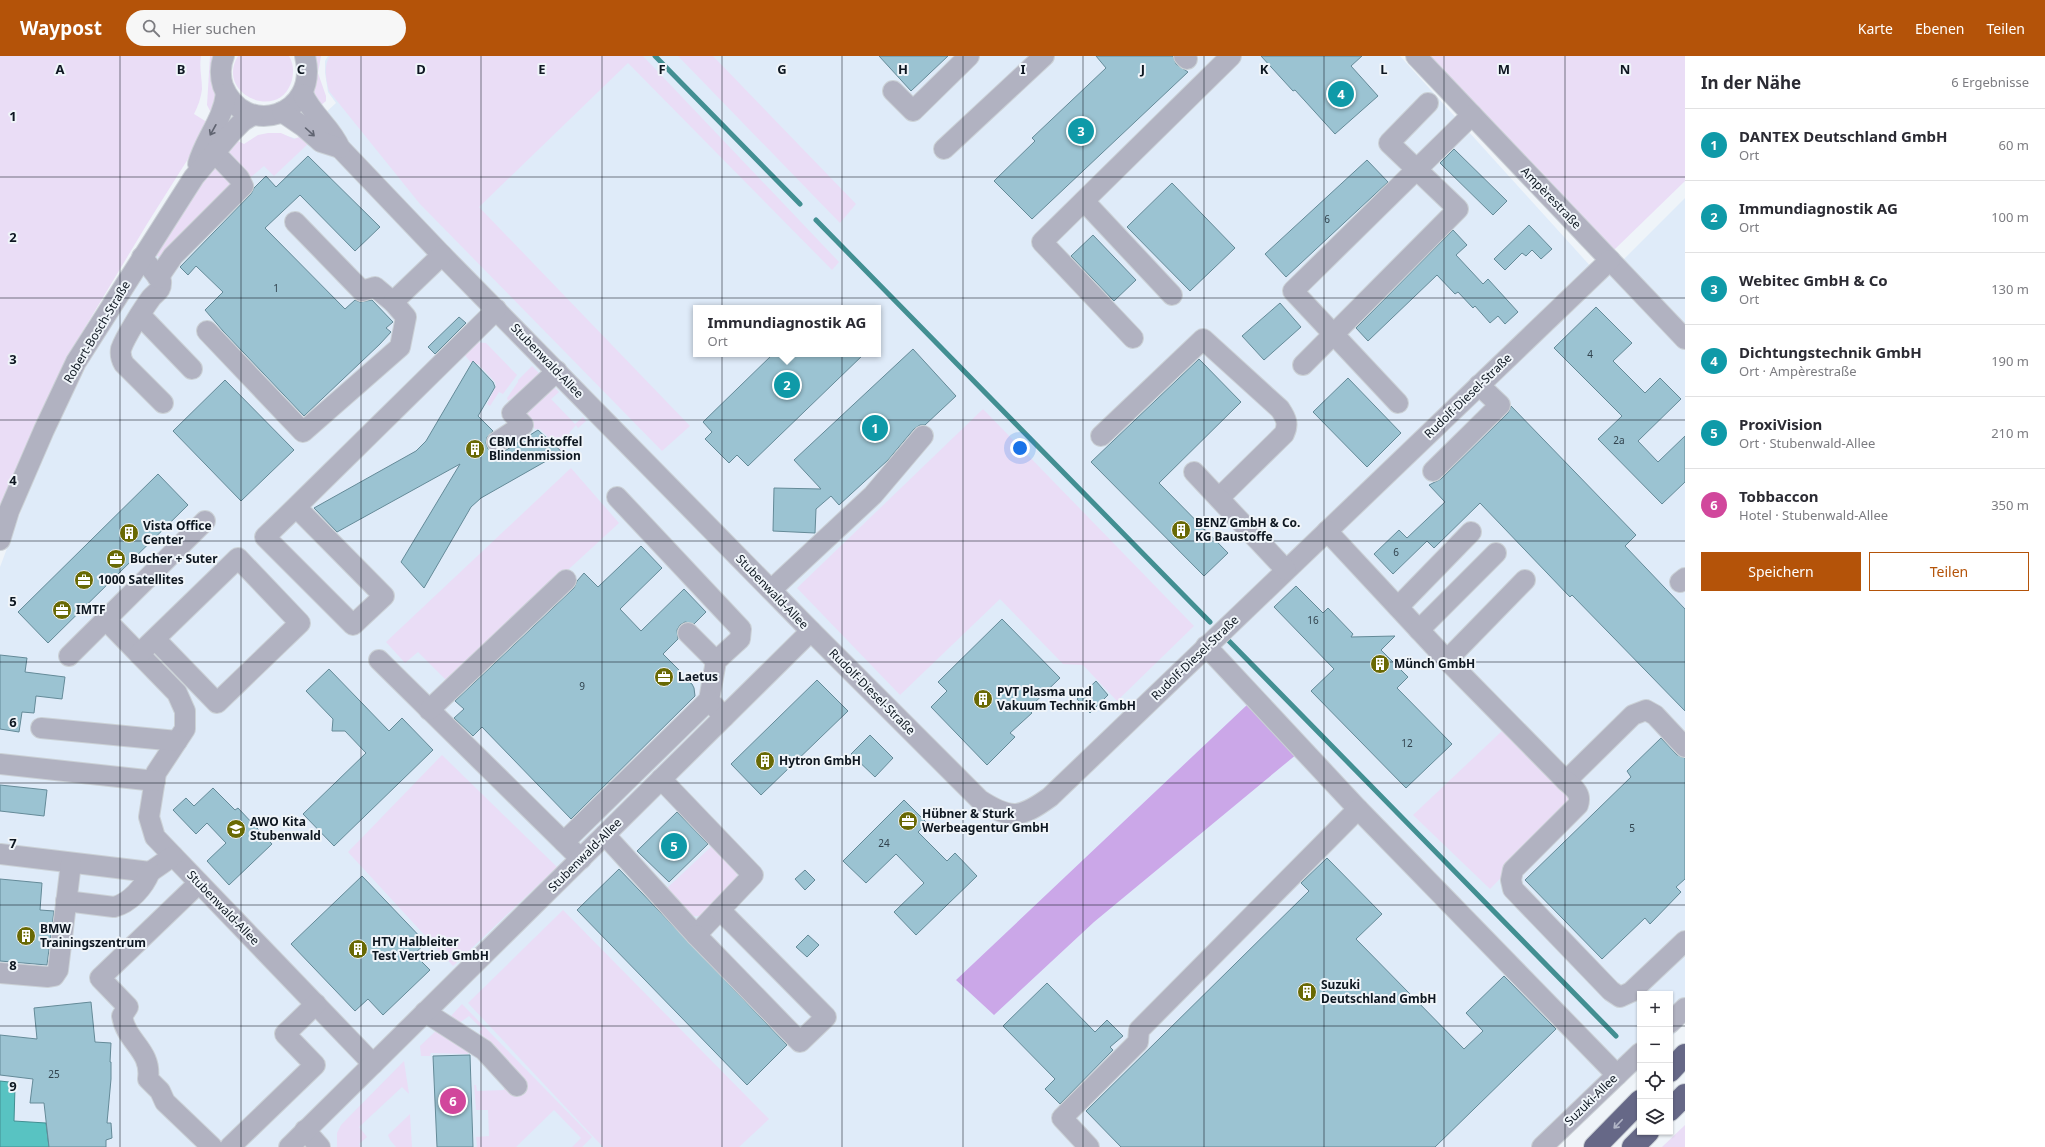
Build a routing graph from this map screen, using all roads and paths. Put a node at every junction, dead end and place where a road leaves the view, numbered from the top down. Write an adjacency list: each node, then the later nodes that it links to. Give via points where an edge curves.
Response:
1 (224, 56): 8 (street, Robert-Bosch-Straße, via 221,71)
2 (305, 56): 9 (street, via 308,69)
3 (969, 56): 7 (street, via 913,111)
4 (1044, 56): 15 (street)
5 (1231, 56): 19 (street)
6 (1416, 56): 13 (street, Ampèrestraße)
7 (893, 92)
8 (226, 94): 12 (street, via 233,103); 18 (street, Robert-Bosch-Straße, one-way to 18, via 225,105 201,152)
9 (303, 94): 11 (street, via 294,105); 14 (street, Stubenwald-Allee, via 316,116 335,137)
10 (1428, 103): 17 (street, via 1389,143)
11 (282, 112): 12 (street, via 268,116); 14 (street, Stubenwald-Allee, one-way to 14, via 321,142)
12 (253, 115): 16 (street, Robert-Bosch-Straße, via 238,126)
13 (1472, 115): 17 (street); 23 (street, Ampèrestraße)
14 (340, 148): 21 (street, Stubenwald-Allee)
15 (944, 149)
16 (215, 153): 18 (street, Robert-Bosch-Straße); 24 (street, via 239,178 243,186 173,256)
17 (1416, 169): 30 (street, via 1293,291); 30 (street, via 1458,209)
18 (194, 177): 22 (street, Robert-Bosch-Straße)
19 (1084, 200): 25 (street); 31 (street, via 1042,242)
20 (295, 222): 26 (street, via 362,291 375,287)
21 (442, 255): 26 (street); 27 (street, Stubenwald-Allee)
22 (142, 257): 24 (street); 52 (street, Robert-Bosch-Straße, via 76,362 35,450 9,511)
23 (1610, 260): 32 (street, Ampèrestraße); 36 (street, Rudolf-Diesel-Straße)
24 (158, 278): 28 (street, via 162,286)
25 (1172, 295)
26 (393, 302): 29 (street, via 406,317 400,347 303,432)
27 (496, 309): 35 (street, Stubenwald-Allee); 48 (street)
28 (140, 315): 34 (street); 37 (street, via 121,349 121,358)
29 (207, 331)
30 (1334, 335): 33 (street); 38 (street)
31 (1133, 338)
32 (1685, 339)
33 (1303, 365)
34 (192, 369)
35 (557, 371): 43 (street, via 512,413 523,425); 57 (street, Stubenwald-Allee)
36 (1479, 385): 39 (street, Rudolf-Diesel-Straße); 42 (street, via 1500,405)
37 (163, 403)
38 (1398, 403)
39 (1444, 419): 42 (street); 50 (street, Rudolf-Diesel-Straße)
40 (923, 436): 57 (street, via 873,495)
41 (1101, 436): 47 (street, via 1203,340 1280,409 1287,427 1284,434)
42 (1464, 440): 44 (street)
43 (497, 442)
44 (1433, 471)
45 (1194, 472): 47 (street)
46 (617, 497): 69 (street, via 741,629 740,639)
47 (1219, 498): 54 (street)
48 (296, 507): 48 (street, via 265,537 353,625 384,596)
49 (205, 521): 59 (street)
50 (1327, 531): 54 (street, Rudolf-Diesel-Straße); 58 (street)
51 (1471, 532): 58 (street)
52 (0, 540)
53 (1496, 553): 60 (street)
54 (1286, 570): 64 (street, Rudolf-Diesel-Straße)
55 (566, 580): 71 (street)
56 (1525, 580): 68 (street)
57 (770, 590): 61 (street, Stubenwald-Allee)
58 (1398, 607): 60 (street)
59 (106, 620): 65 (street); 66 (street)
60 (1419, 630): 68 (street)
61 (811, 631): 64 (street, Rudolf-Diesel-Straße, via 980,800 998,811 1015,814 1032,810 1050,797); 72 (street, Stubenwald-Allee)
62 (688, 633): 69 (street)
63 (155, 638): 63 (street, via 238,558 300,623 218,703); 65 (street)
64 (1206, 646): 80 (street)
65 (139, 654): 74 (street, via 180,698 185,711)
66 (70, 656)
67 (379, 660): 71 (street)
68 (1447, 660): 79 (street)
69 (716, 661): 70 (street)
70 (709, 700): 72 (street); 82 (street)
71 (429, 710): 82 (street)
72 (724, 717): 77 (street, Stubenwald-Allee)
73 (41, 728): 74 (street)
74 (181, 735): 78 (street, Stubenwald-Allee, via 156,773)
75 (1685, 748): 79 (street, via 1655,715 1646,710 1633,715)
76 (0, 764): 78 (street)
77 (661, 779): 81 (street, Stubenwald-Allee); 90 (street, via 753,875)
78 (155, 781): 84 (street, Stubenwald-Allee, via 149,817 155,837)
79 (1566, 781): 92 (street, via 1578,794 1578,805 1513,870 1513,889 1611,991 1620,997 1631,992)
80 (1358, 809): 102 (street); 113 (street, via 1138,1030 1138,1042 1062,1118)
81 (605, 835): 85 (street, Stubenwald-Allee); 91 (street)
82 (564, 842): 85 (street)
83 (0, 854): 86 (street)
84 (173, 856): 87 (street); 88 (street, Stubenwald-Allee)
85 (581, 859): 96 (street, Stubenwald-Allee)
86 (71, 863): 87 (street); 89 (street)
87 (150, 872): 89 (street, via 146,882 121,906)
88 (199, 883): 94 (street, Stubenwald-Allee); 109 (street, via 100,978 128,1007 122,1016 123,1026 144,1053 149,1066 148,1079 160,1091 165,1102)
89 (66, 901): 93 (street, via 59,965 54,976)
90 (720, 910): 91 (street); 91 (street, via 826,1017 800,1042)
91 (696, 935)
92 (1685, 941)
93 (0, 973)
94 (316, 1004): 100 (street, Stubenwald-Allee); 110 (street, via 285,1034 315,1065)
95 (1685, 1008): 97 (street)
96 (425, 1012): 100 (street, Stubenwald-Allee); 103 (street, via 484,1050)
97 (1673, 1020)
98 (1637, 1055): 102 (street, Suzuki-Allee)
99 (1685, 1055): 101 (highway)
100 (374, 1064): 107 (street, Stubenwald-Allee)
101 (1673, 1068)
102 (1617, 1075): 114 (street, Suzuki-Allee)
103 (517, 1086)
104 (1685, 1095): 106 (highway)
105 (1637, 1104): 115 (highway, one-way to 115)
106 (1673, 1107)
107 (305, 1130): 111 (street, Stubenwald-Allee); 112 (street)
108 (1645, 1135): 116 (highway)
109 (212, 1147)
110 (230, 1147)
111 (289, 1147)
112 (320, 1147)
113 (1089, 1147)
114 (1542, 1147)
115 (1595, 1147)
116 (1633, 1147)

